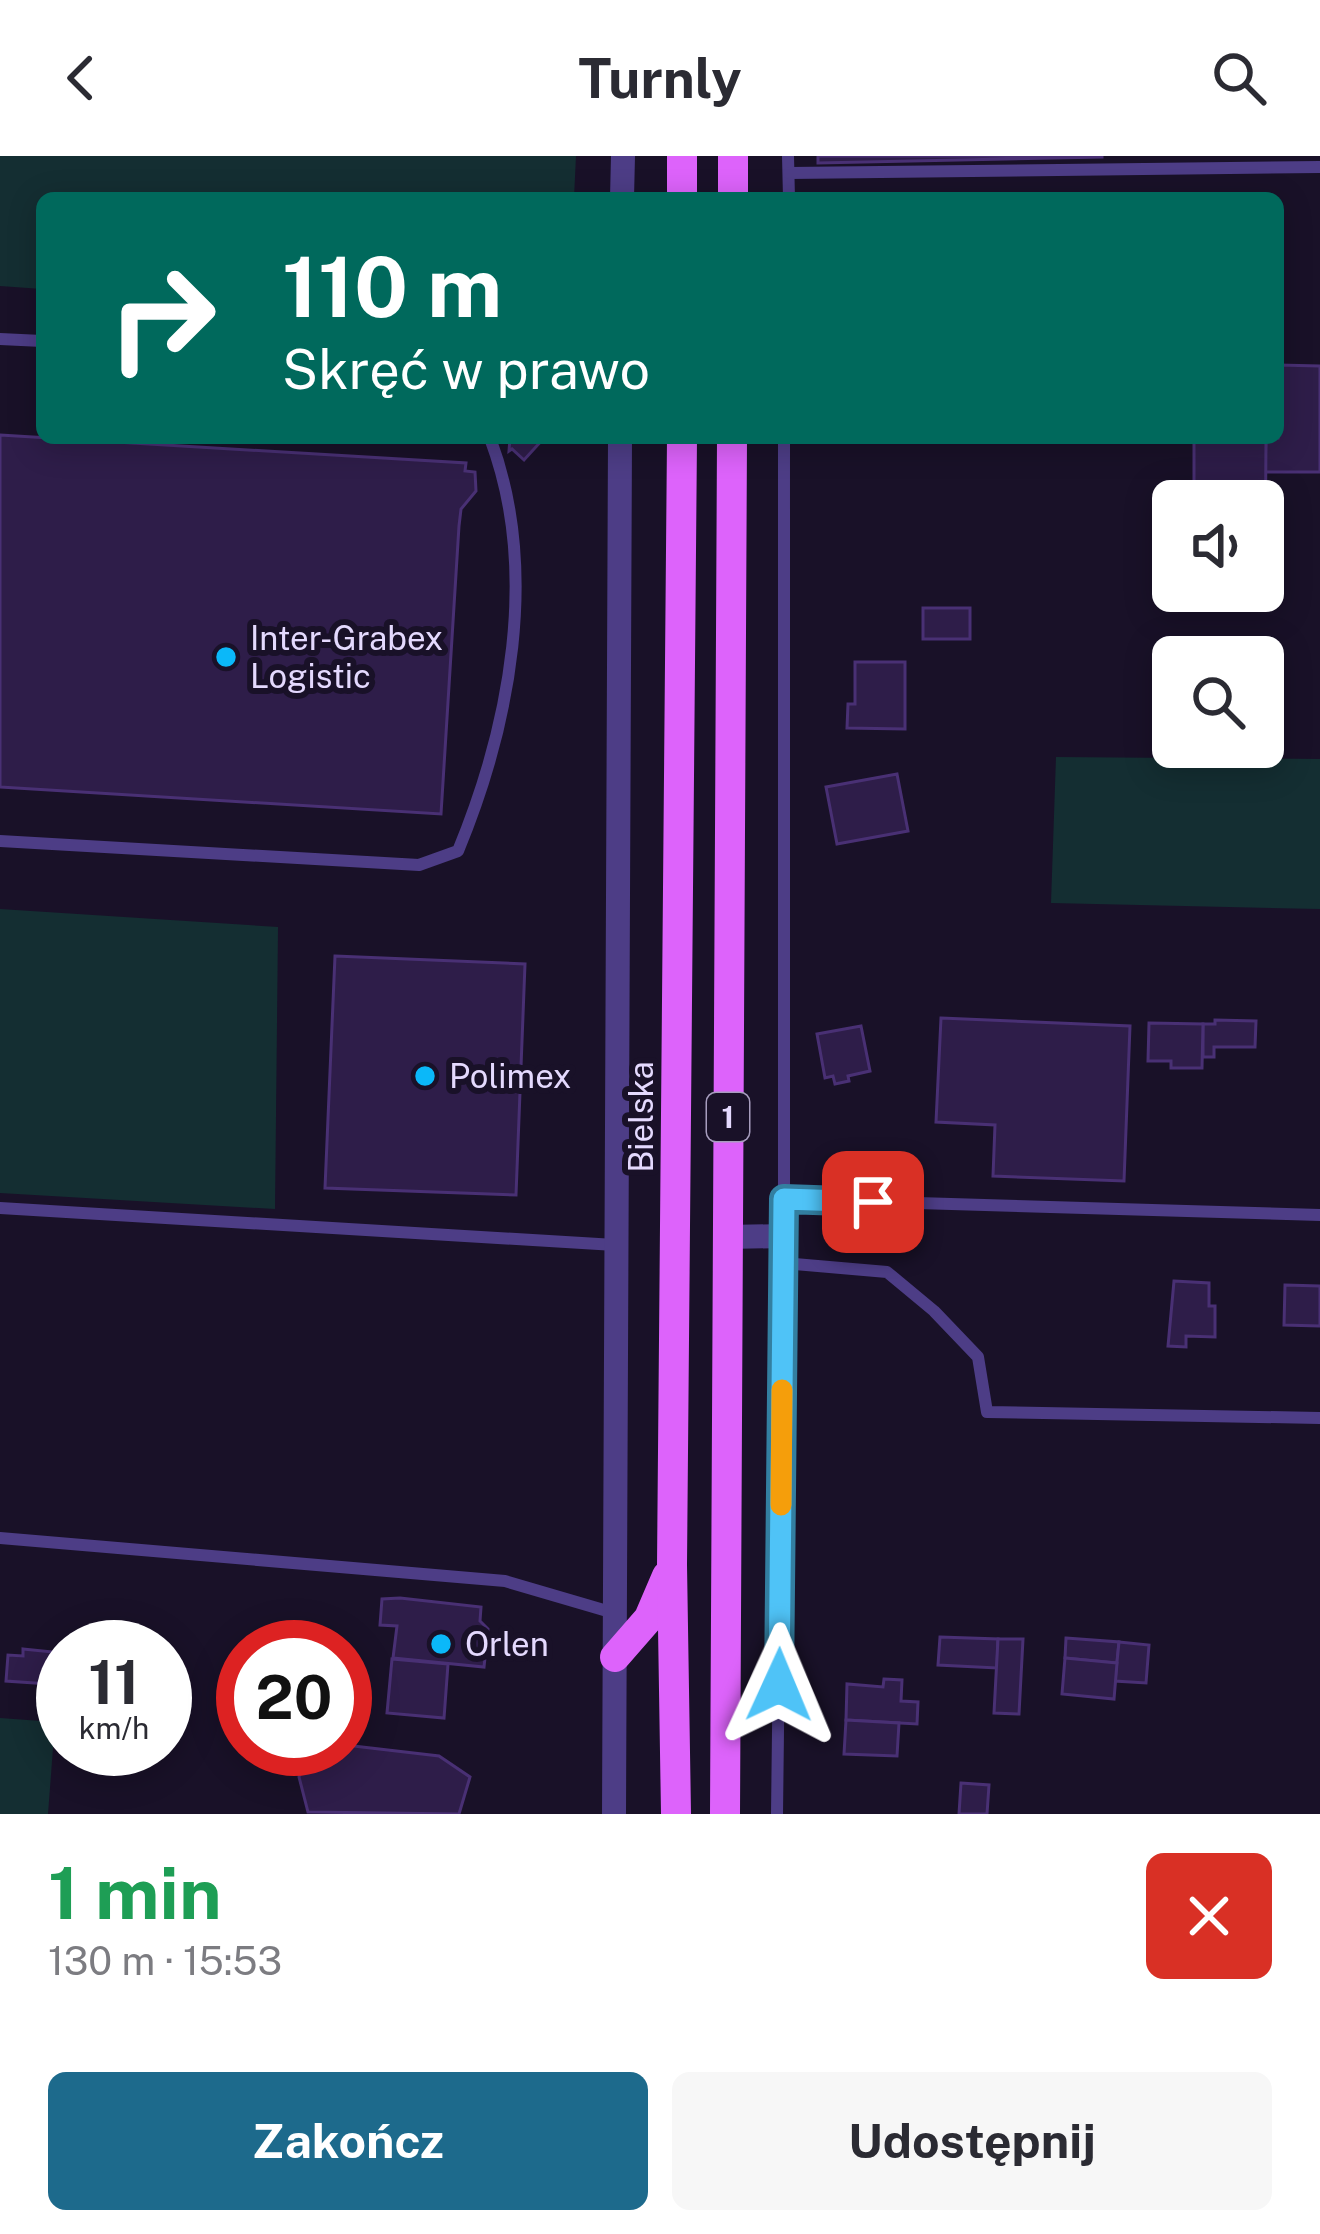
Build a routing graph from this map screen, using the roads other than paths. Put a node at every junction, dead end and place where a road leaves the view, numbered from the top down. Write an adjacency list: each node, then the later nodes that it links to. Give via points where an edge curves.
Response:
1 (623, 156): 7 (street)
2 (682, 156): 8 (main road)
3 (733, 156): 9 (main road)
4 (788, 156): 6 (lane)
5 (1320, 167): 6 (lane)
6 (789, 173): 10 (lane)
7 (622, 192)
8 (682, 192)
9 (733, 192)
10 (789, 192)
11 (0, 339): 12 (lane)
12 (36, 341)
13 (492, 444): 18 (lane, via 518,589 501,711 458,851 419,865)
14 (620, 444): 24 (street)
15 (682, 444): 28 (main road, Bielska / 1)
16 (732, 444): 23 (main road, 1)
17 (784, 444): 19 (lane)
18 (0, 841)
19 (784, 1199): 21 (lane); 22 (lane)
20 (0, 1208): 24 (lane)
21 (1320, 1215)
22 (784, 1236): 23 (street); 25 (lane)
23 (727, 1238): 32 (main road, 1)
24 (616, 1245): 29 (street)
25 (784, 1263): 26 (lane, via 887,1273 978,1357 987,1412); 34 (lane)
26 (1320, 1418)
27 (0, 1538): 29 (lane, via 505,1582)
28 (672, 1565): 30 (main road, via 649,1618); 31 (main road, Bielska / 1)
29 (615, 1613): 30 (street)
30 (615, 1657): 33 (street)
31 (676, 1805)
32 (725, 1805)
33 (614, 1814)
34 (777, 1814)

